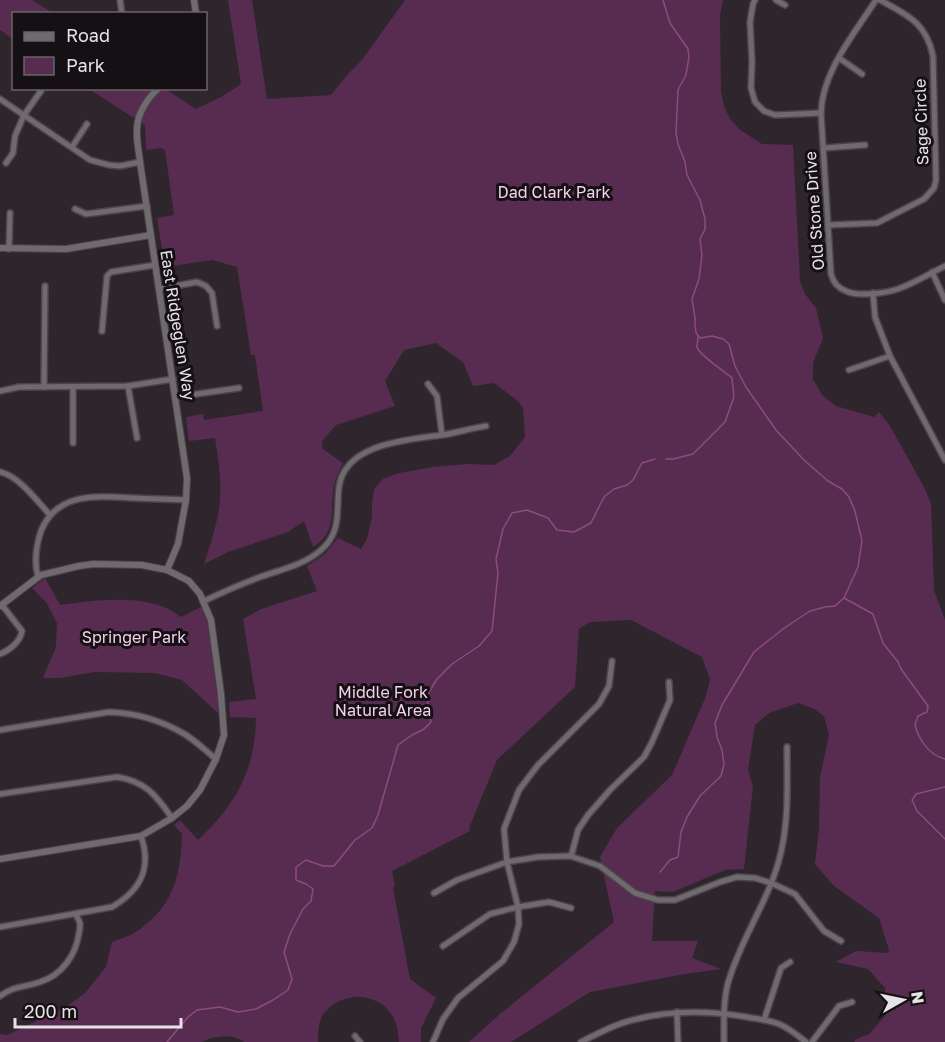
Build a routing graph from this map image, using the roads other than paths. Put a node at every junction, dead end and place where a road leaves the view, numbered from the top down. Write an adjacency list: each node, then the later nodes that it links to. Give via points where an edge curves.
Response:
1 (755, 0): 10 (street, via 750,22 755,102 764,111 776,114)
2 (776, 0): 4 (street)
3 (878, 0): 5 (street, Old Stone Drive); 21 (street, Sage Circle, via 911,17 930,42 936,180 924,199 877,223)
4 (785, 5)
5 (839, 58): 6 (street); 10 (street, Old Stone Drive, via 825,83)
6 (862, 74)
7 (157, 90): 16 (street, East Ridgeglen Way, via 136,127)
8 (41, 91): 11 (street)
9 (0, 99): 11 (street)
10 (821, 113): 15 (street, Old Stone Drive)
11 (24, 115): 14 (street); 17 (street, via 13,153)
12 (87, 124): 14 (street)
13 (865, 145): 15 (street)
14 (72, 147): 16 (street, via 90,160 109,165)
15 (824, 148): 21 (street, Old Stone Drive)
16 (140, 162): 18 (street, East Ridgeglen Way)
17 (6, 163)
18 (147, 206): 19 (street, via 86,214); 22 (street, East Ridgeglen Way)
19 (75, 209)
20 (10, 213): 24 (street)
21 (828, 225): 30 (street, Old Stone Drive, via 833,280 849,293)
22 (151, 235): 24 (street, via 66,249); 25 (street, East Ridgeglen Way)
23 (0, 248): 24 (street)
24 (9, 249)
25 (155, 265): 29 (street, East Ridgeglen Way); 33 (street, via 111,272 107,276)
26 (945, 266): 27 (street, Old Stone Drive)
27 (932, 272): 30 (street, Old Stone Drive, via 896,290); 31 (street)
28 (45, 286): 40 (street)
29 (159, 290): 32 (street, via 197,282 206,286 212,293); 36 (street, East Ridgeglen Way)
30 (873, 293): 34 (street, via 875,316)
31 (945, 300)
32 (217, 326)
33 (102, 332)
34 (890, 356): 35 (street); 49 (street)
35 (849, 370)
36 (172, 379): 39 (street); 44 (street, East Ridgeglen Way)
37 (0, 383): 43 (street)
38 (428, 384): 46 (street, via 437,396)
39 (128, 386): 41 (street); 47 (street)
40 (44, 387): 41 (street); 43 (street)
41 (73, 388): 48 (street)
42 (239, 388): 44 (street)
43 (1, 391)
44 (176, 397): 51 (street, East Ridgeglen Way, via 187,478)
45 (486, 426): 46 (street)
46 (442, 435): 55 (street, via 392,442 357,457 346,468 340,484 337,525 332,538 320,551 299,564)
47 (137, 438)
48 (73, 443)
49 (945, 460)
50 (0, 472): 52 (street, via 17,481)
51 (186, 500): 52 (street, via 89,497 71,501); 53 (street, East Ridgeglen Way, via 178,544)
52 (50, 515): 54 (street, via 38,539)
53 (167, 570): 54 (street, via 94,564); 55 (street, via 189,581)
54 (38, 577): 56 (street)
55 (204, 601): 62 (street, via 212,620 222,708 224,735)
56 (1, 606): 57 (street, via 22,632 14,646)
57 (0, 654)
58 (612, 661): 68 (street, via 609,686 599,704 538,765 519,790 504,829)
59 (669, 682): 66 (street, via 670,700 644,757 588,815 578,830)
60 (0, 730): 62 (street, via 122,712 159,721 186,735)
61 (787, 747): 69 (street, via 786,817)
62 (216, 759): 64 (street, via 200,790)
63 (0, 794): 64 (street, via 117,777 144,786)
64 (172, 818): 65 (street)
65 (141, 836): 67 (street); 73 (street, via 146,863 134,891 112,907)
66 (570, 856): 68 (street); 69 (street, via 600,866 635,893 658,900 675,900 737,877)
67 (0, 859)
68 (507, 862): 70 (street); 71 (street)
69 (771, 883): 75 (street, via 795,894 824,931); 81 (street, via 740,950)
70 (434, 893)
71 (518, 907): 72 (street, via 549,902); 76 (street, via 490,914); 85 (street, via 514,942 503,961 458,998 443,1019)
72 (571, 908)
73 (76, 915): 74 (street); 78 (street, via 80,924 78,942 64,967 50,978)
74 (0, 927)
75 (842, 941)
76 (443, 946)
77 (790, 962): 82 (street, via 781,968)
78 (0, 996)
79 (852, 1002): 90 (street, via 839,1006)
80 (677, 1012): 81 (street); 86 (street, via 636,1019); 87 (street)
81 (723, 1014): 82 (street); 88 (street)
82 (764, 1020): 89 (street, via 794,1032)
83 (355, 1036): 84 (street)
84 (360, 1042)
85 (434, 1042)
86 (581, 1042)
87 (678, 1042)
88 (724, 1042)
89 (806, 1042)
90 (812, 1042)

